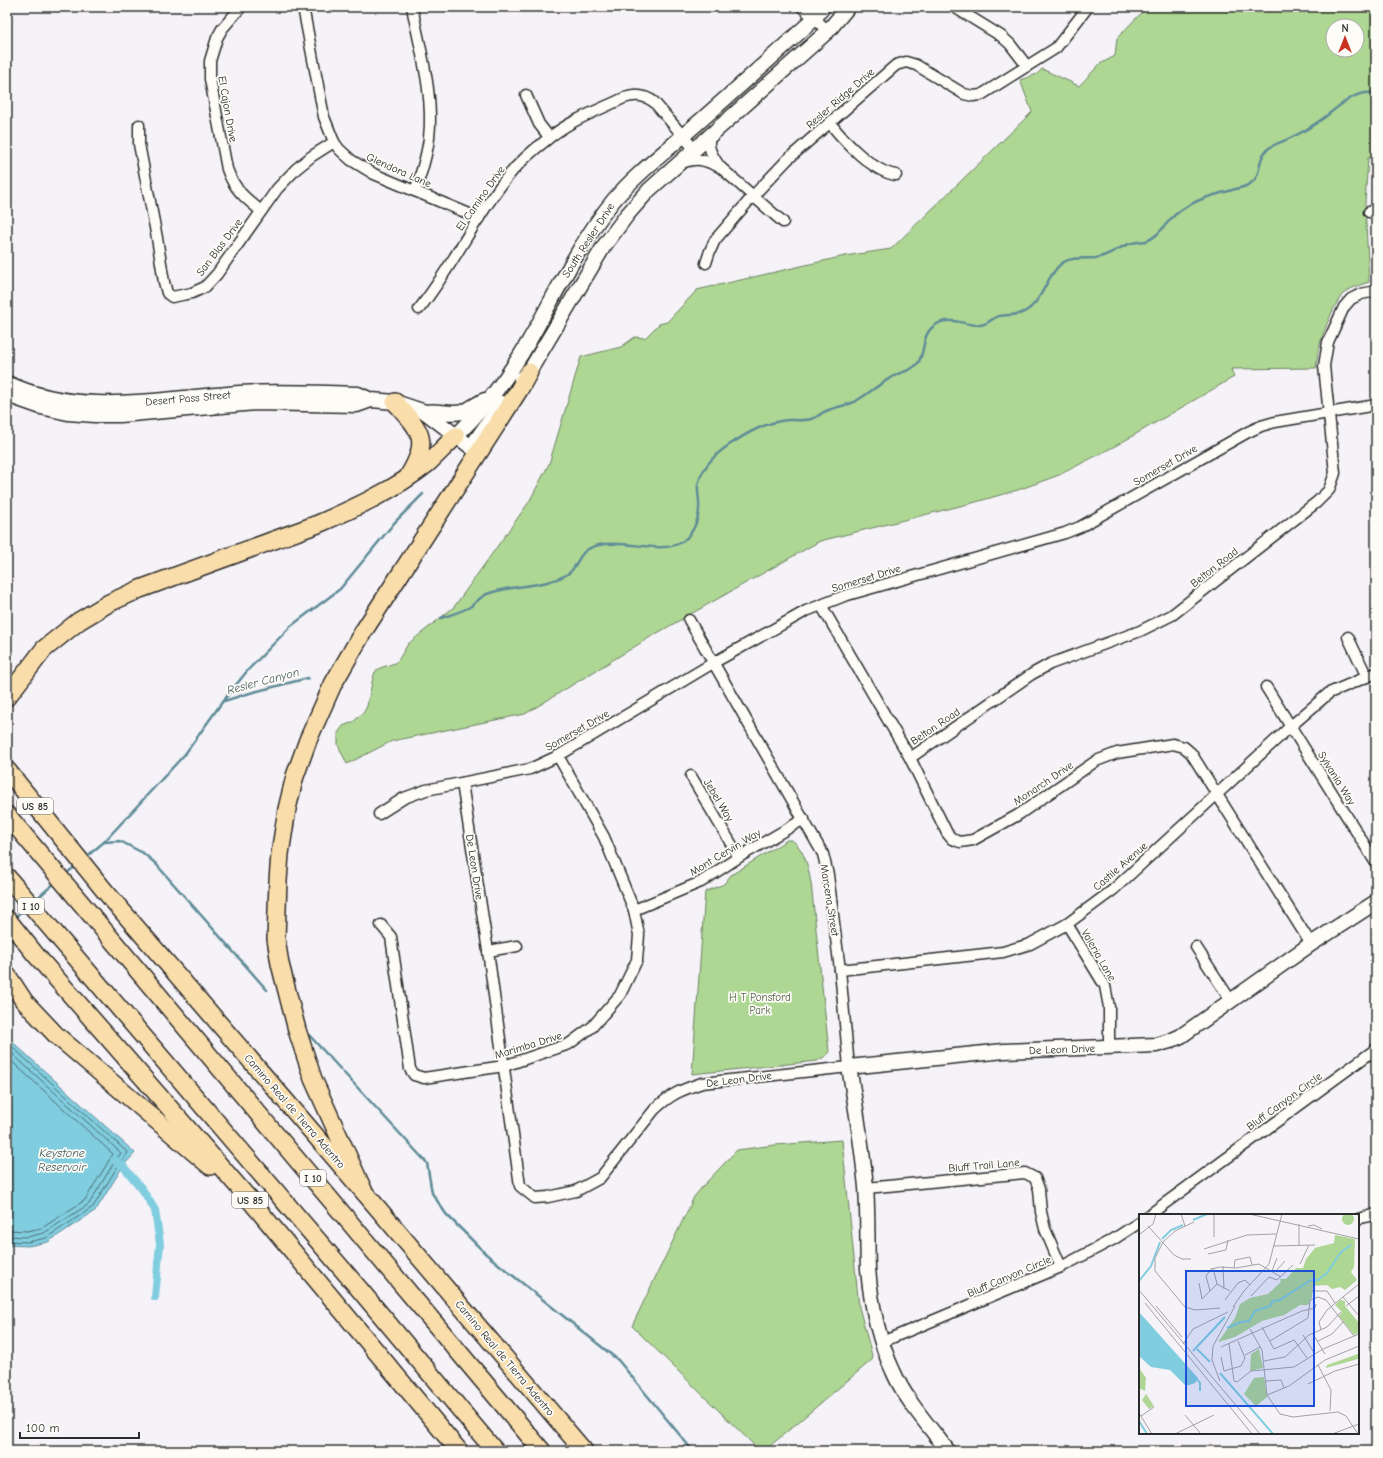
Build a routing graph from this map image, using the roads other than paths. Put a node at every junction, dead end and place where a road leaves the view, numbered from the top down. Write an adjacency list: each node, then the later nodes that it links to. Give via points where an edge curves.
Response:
1 (241, 7): 25 (street, El Cajon Drive, via 217,38 210,61 210,79 230,178 238,192)
2 (303, 7): 18 (street, Glendora Lane, via 322,108)
3 (412, 7): 23 (street, via 430,119 427,149)
4 (802, 7): 9 (street)
5 (823, 7): 9 (street, South Resler Drive)
6 (848, 7): 10 (street, South Resler Drive)
7 (1088, 7): 11 (street, Resler Ridge Drive, via 1056,48)
8 (961, 9): 11 (street, via 1001,36)
9 (814, 19): 10 (street); 17 (street, South Resler Drive)
10 (828, 31): 15 (street, South Resler Drive)
11 (1027, 66): 13 (street, Resler Ridge Drive, via 981,95 973,96 964,94 916,65 906,62 896,65)
12 (526, 95): 16 (street, via 539,124)
13 (830, 123): 22 (street, via 854,150 881,170); 24 (street, Resler Ridge Drive, via 788,159)
14 (139, 125): 25 (street, San Blas Drive, via 139,144 164,282 170,295 175,297 205,287 218,274)
15 (710, 136): 19 (street, South Resler Drive); 21 (street, via 709,146)
16 (549, 137): 17 (street, El Camino Drive, via 580,118 634,95 649,98 654,102); 26 (street, El Camino Drive, via 506,179)
17 (682, 137): 19 (street, El Camino Drive); 34 (street, South Resler Drive, via 636,176 599,220 576,255 528,342)
18 (334, 142): 23 (street, Glendora Lane, via 358,166); 25 (street, San Blas Drive, via 296,169)
19 (695, 150): 20 (street, South Resler Drive)
20 (678, 165): 21 (street, via 693,159); 31 (street, South Resler Drive, via 649,190 608,240)
21 (720, 167): 24 (street)
22 (896, 175)
23 (415, 191): 26 (street, Glendora Lane)
24 (753, 196): 27 (street); 28 (street, Resler Ridge Drive, via 715,240)
25 (261, 211)
26 (479, 218): 30 (street, El Camino Drive)
27 (783, 222)
28 (706, 263)
29 (1376, 291): 39 (street, Belton Road, via 1351,299 1344,307 1328,342 1324,366)
30 (419, 309)
31 (529, 372): 41 (street, South Resler Drive, via 513,387); 43 (highway, via 520,390)
32 (7, 383): 35 (street, Desert Pass Street, via 42,396 92,404)
33 (7, 395): 35 (street, Desert Pass Street, via 40,407 95,415 120,415)
34 (492, 398): 38 (street, via 464,412); 40 (street, South Resler Drive)
35 (209, 401): 36 (street, Desert Pass Street, via 260,392 358,394 371,400)
36 (395, 402): 38 (street, Desert Pass Street); 42 (highway, via 414,423 420,436 418,460)
37 (1376, 405): 39 (street, Somerset Drive)
38 (426, 412): 40 (street, Desert Pass Street)
39 (1329, 414): 44 (street, Somerset Drive, via 1260,426 1065,533 844,596); 53 (street, Belton Road, via 1335,473 1329,490 1317,502 1172,615 1140,631 1050,664)
40 (456, 436): 41 (street, Desert Pass Street); 42 (highway)
41 (471, 447): 43 (highway, via 417,526 403,552)
42 (408, 477): 50 (highway, via 370,500 318,524 140,588 109,603 79,621 44,649)
43 (396, 582): 81 (highway, via 333,684 308,740 287,809 278,881 276,939 288,1000 312,1079)
44 (821, 605): 47 (street, Somerset Drive); 53 (street, Monarch Drive)
45 (689, 620): 47 (street, Marcena Street)
46 (1348, 637): 48 (street, Castile Avenue)
47 (713, 663): 52 (street, Somerset Drive); 60 (street, Marcena Street)
48 (1373, 675): 51 (street, Castile Avenue, via 1329,693)
49 (1266, 687): 51 (street, Sylvania Way)
50 (7, 697)
51 (1291, 726): 57 (street, Castile Avenue); 62 (street, Sylvania Way)
52 (558, 756): 56 (street, Somerset Drive, via 523,771); 65 (street, Marimba Drive, via 604,837)
53 (910, 758): 57 (street, Monarch Drive, via 947,833 952,839 960,842 973,840 1018,814 1096,761 1118,753 1173,744 1184,748 1191,753)
54 (7, 770): 81 (highway, Camino Real de Tierra Adentro / US 85, via 104,890)
55 (691, 776): 61 (street, Jebel Way)
56 (462, 783): 58 (street, Somerset Drive, via 411,795); 72 (street, De Leon Drive)
57 (1216, 794): 68 (street, Castile Avenue, via 1112,890); 69 (street, Monarch Drive)
58 (379, 814)
59 (7, 815): 91 (highway, I 10)
60 (804, 819): 61 (street, Mont Cervin Way); 73 (street, Marcena Street, via 823,854)
61 (739, 857): 65 (street, Mont Cervin Way, via 701,882)
62 (1376, 863)
63 (7, 878): 90 (highway, I 10)
64 (1376, 902): 69 (street, De Leon Drive)
65 (634, 910): 78 (street, Marimba Drive, via 639,935 637,960 620,994 592,1027 569,1044)
66 (7, 919): 82 (highway, US 85)
67 (381, 924): 78 (street, Marimba Drive, via 391,936 410,1069 414,1075 424,1078)
68 (1067, 924): 73 (street, Castile Avenue, via 1030,944 1003,952); 76 (street, Valeria Lane, via 1105,986 1109,1007)
69 (1311, 944): 75 (street, De Leon Drive)
70 (517, 946): 72 (street)
71 (1196, 947): 75 (street)
72 (488, 951): 78 (street, De Leon Drive)
73 (840, 970): 79 (street, Marcena Street)
74 (7, 975): 82 (highway, via 24,1001 56,1035)
75 (1231, 1001): 76 (street, De Leon Drive, via 1170,1041 1156,1045)
76 (1109, 1047): 79 (street, De Leon Drive, via 1004,1051)
77 (1376, 1049): 83 (street, Bluff Canyon Circle)
78 (504, 1066): 79 (street, De Leon Drive, via 520,1186 535,1198 576,1191 600,1178 655,1109 679,1090 702,1083)
79 (848, 1067): 80 (street, Marcena Street, via 858,1115)
80 (866, 1188): 87 (street, Bluff Trail Lane, via 1025,1173 1034,1178 1039,1189 1045,1229); 88 (street, Marcena Street, via 868,1269 873,1309)
81 (364, 1192): 92 (highway, Camino Real de Tierra Adentro / US 85)
82 (250, 1200): 89 (highway, US 85)
83 (1150, 1214)
84 (1376, 1214): 85 (street)
85 (1359, 1219)
86 (1139, 1223): 87 (street, Bluff Canyon Circle)
87 (1061, 1267): 88 (street, Bluff Canyon Circle)
88 (882, 1342): 93 (street, Marcena Street, via 893,1372 905,1392)
89 (459, 1451)
90 (495, 1451)
91 (542, 1451)
92 (584, 1451)
93 (948, 1451)

